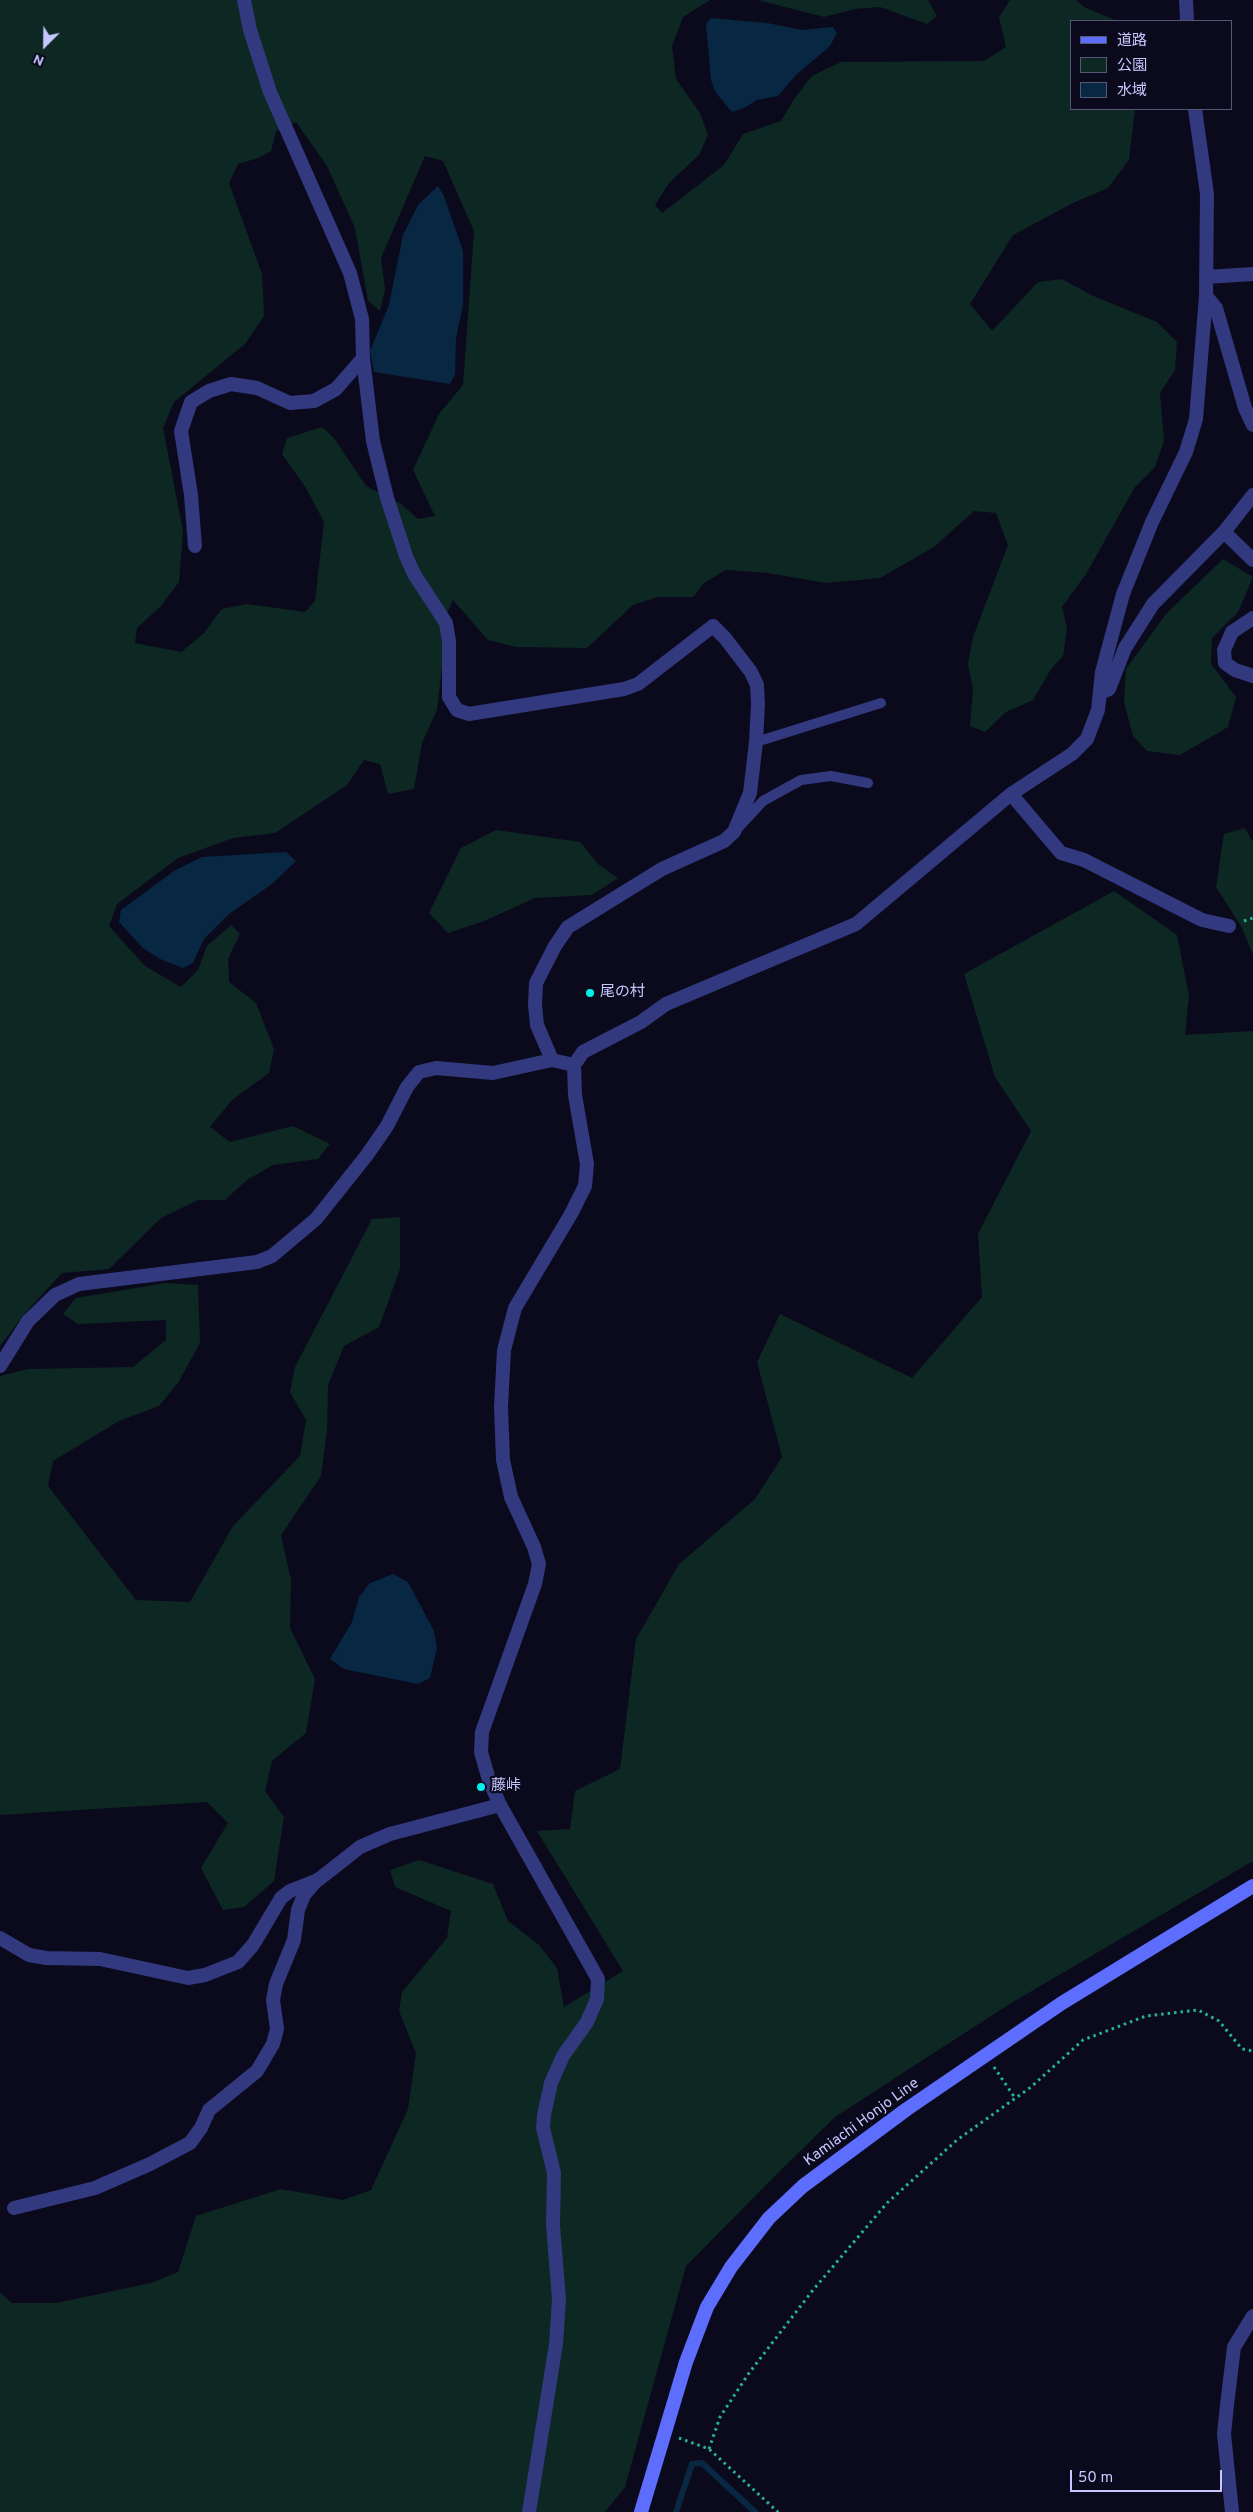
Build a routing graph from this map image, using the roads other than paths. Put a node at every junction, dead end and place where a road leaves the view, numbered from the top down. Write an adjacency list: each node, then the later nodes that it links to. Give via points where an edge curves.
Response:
1 (244, 0): 8 (street, via 270,92 350,273 362,319)
2 (1186, 0): 3 (street)
3 (1187, 20)
4 (1195, 110): 6 (street, via 1207,194)
5 (1253, 274): 6 (street)
6 (1206, 277): 7 (street)
7 (1206, 296): 9 (street, via 1216,308 1245,408); 16 (street, via 1196,419 1186,452 1152,522 1123,594 1102,672)
8 (363, 358): 12 (street, via 336,389 314,400 290,403 257,388 231,384 209,391 191,402 181,431); 18 (street, via 373,442 385,488 414,574 446,623 449,697 456,710 469,714 624,689 638,684 713,626 751,672 756,685)
9 (1253, 425)
10 (1253, 495): 11 (street)
11 (1224, 532): 13 (street); 16 (street, via 1153,604 1125,648 1109,689)
12 (195, 546)
13 (1253, 560)
14 (1253, 618): 15 (street, via 1232,632 1224,650 1225,663)
15 (1253, 676)
16 (1100, 693): 20 (street, via 1098,710 1087,739 1072,754)
17 (881, 703): 18 (lane)
18 (756, 742): 21 (street, via 750,793)
19 (868, 783): 21 (lane, via 831,776 801,780 763,801)
20 (1011, 794): 22 (street, via 1061,853 1084,860 1202,920); 24 (street, via 856,924 666,1004 641,1022 584,1052)
21 (734, 832): 23 (street, via 724,841 662,869 568,927 536,983 537,1025)
22 (1229, 926)
23 (552, 1060): 24 (street); 25 (street, via 492,1074 436,1068 419,1072 368,1155 316,1219 272,1256 257,1262 79,1284 55,1295 28,1321)
24 (574, 1065): 26 (street, via 575,1095 587,1164 584,1186 572,1214 515,1308 504,1350 503,1460 510,1497 539,1564 532,1593 482,1732 481,1752)
25 (0, 1366)
26 (500, 1805): 27 (street, via 390,1834 360,1847); 32 (street, via 598,1979 597,1999 587,2022 563,2056 551,2083 544,2115 543,2128 554,2173 553,2225 559,2298 556,2344)
27 (318, 1880): 29 (street, via 290,1890 282,1898 253,1945 238,1962 205,1975 188,1978 100,1959 29,1955); 30 (street, via 304,1895 298,1910 294,1940 275,1992 273,2014 277,2029 274,2044 257,2071 209,2110 190,2142 95,2188)
28 (1253, 1886): 33 (main road, Kamiachi Honjo Line, via 1062,2002 907,2109 803,2186 768,2218 731,2267 707,2307 686,2362)
29 (0, 1938)
30 (14, 2208)
31 (1253, 2316): 34 (street, via 1234,2347 1226,2405 1224,2434)
32 (529, 2512)
33 (641, 2512)
34 (1232, 2512)

